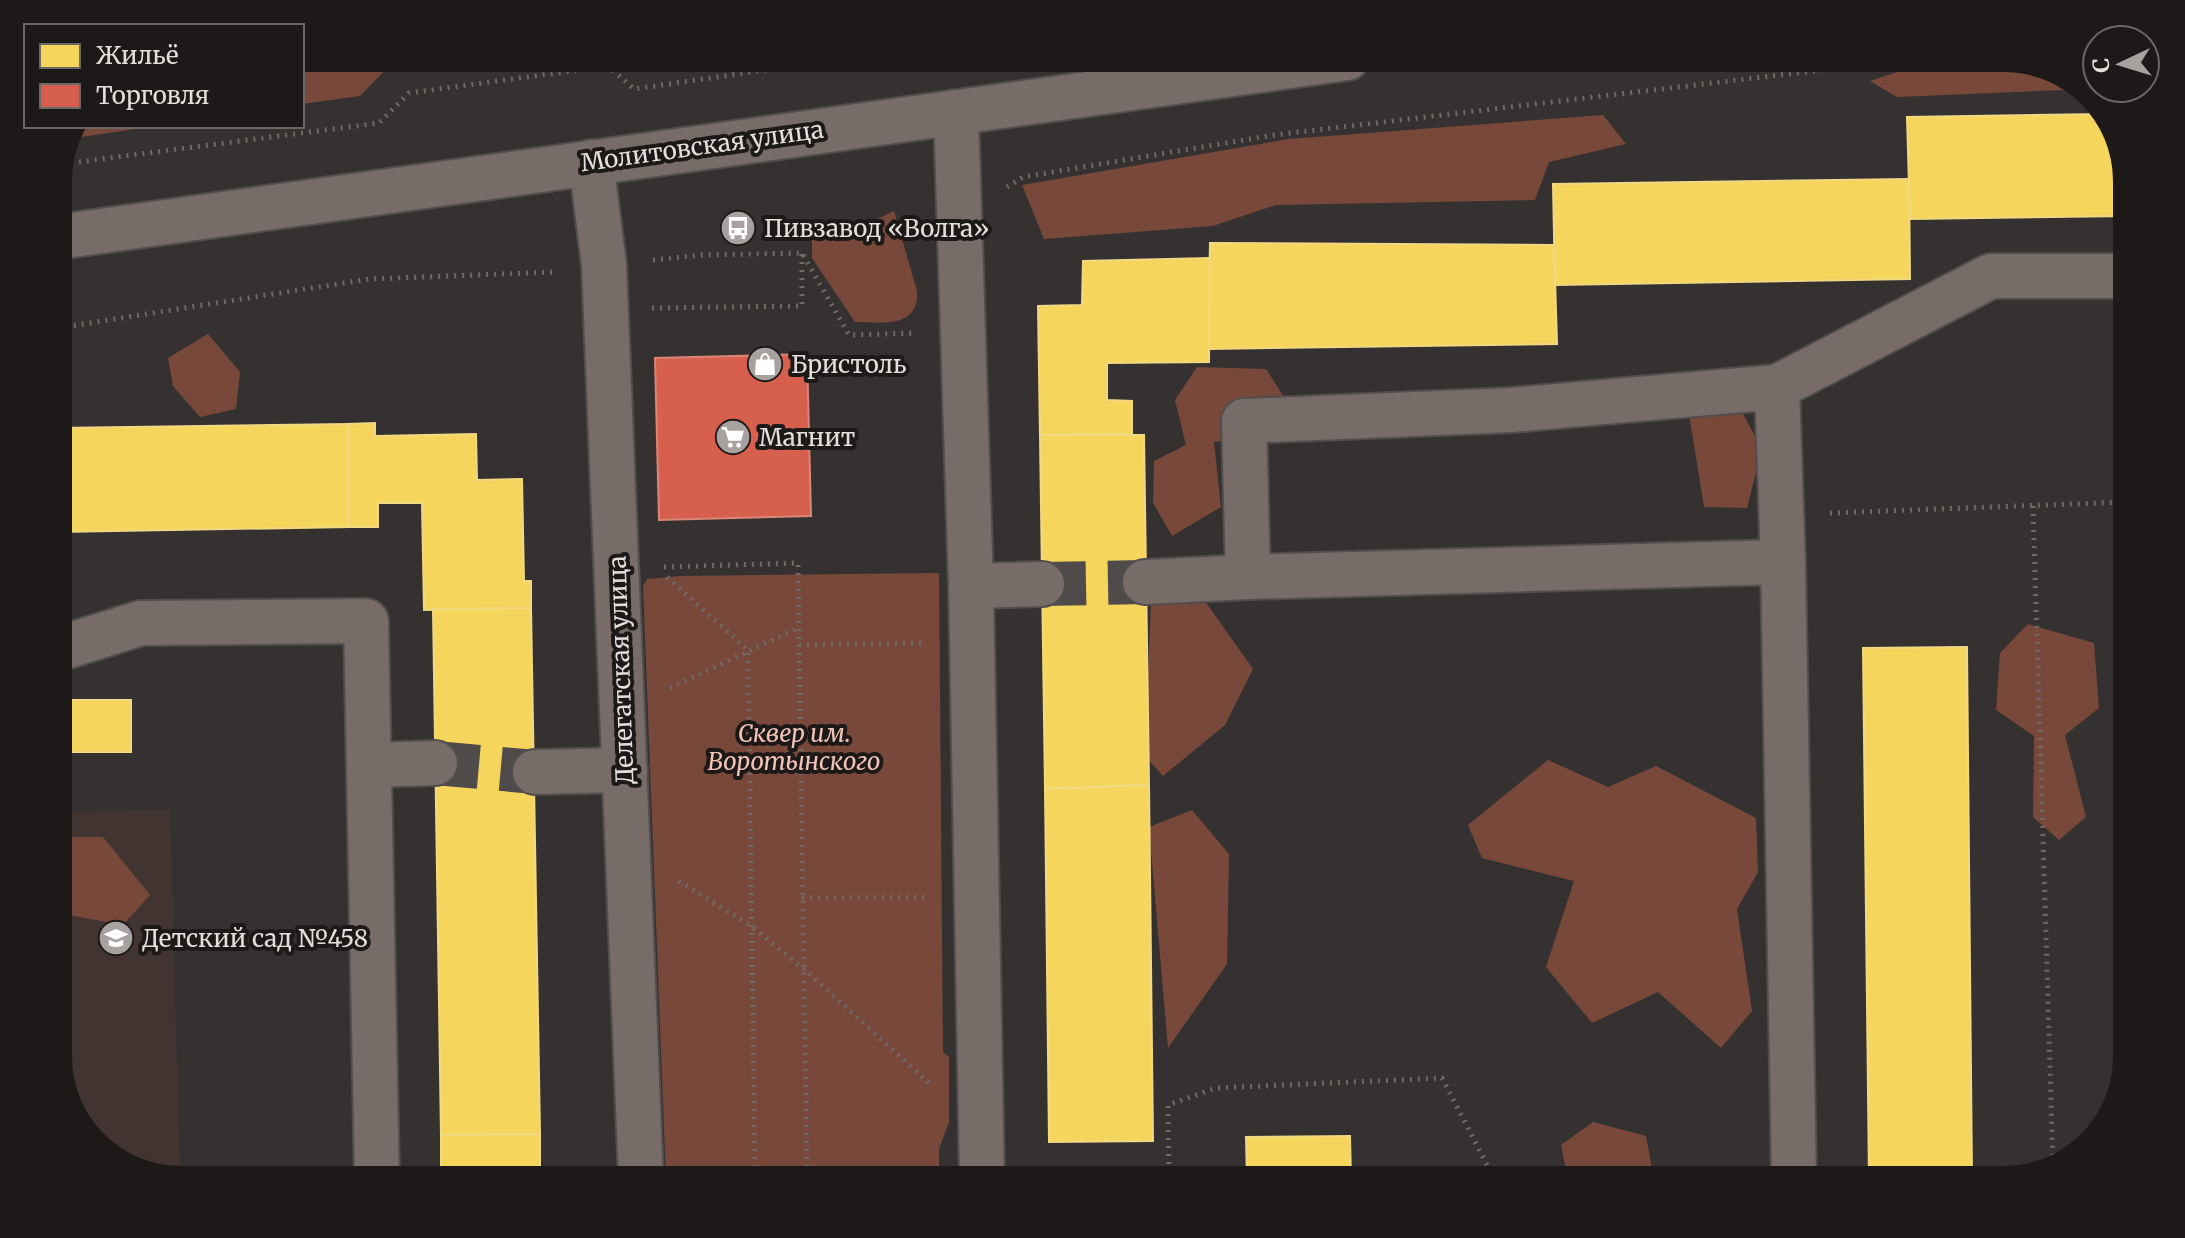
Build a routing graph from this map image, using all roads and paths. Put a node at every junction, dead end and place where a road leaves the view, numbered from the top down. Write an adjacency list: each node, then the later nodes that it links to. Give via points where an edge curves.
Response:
1 (564, 72): 8 (path, via 409,93 379,123)
2 (615, 72): 3 (path, via 634,89)
3 (752, 72)
4 (1246, 72): 6 (street, Молитовская улица)
5 (1805, 72): 9 (path, via 1274,135 1023,177)
6 (956, 112): 7 (street, Молитовская улица); 16 (street)
7 (591, 162): 10 (street, Молитовская улица); 12 (street, Делегатская улица)
8 (74, 163)
9 (1005, 187)
10 (72, 235)
11 (802, 253): 12 (path, via 701,255); 14 (path, via 802,306); 16 (path, via 849,335)
12 (604, 265): 15 (path, via 369,279); 31 (street, Делегатская улица)
13 (2113, 276): 17 (street, via 1991,276)
14 (645, 308)
15 (72, 326)
16 (963, 332): 25 (street)
17 (1777, 387): 20 (street); 22 (street, via 1511,410 1244,421)
18 (2113, 503): 19 (path)
19 (2033, 506): 20 (path); 42 (path)
20 (1781, 515): 21 (street)
21 (1783, 562): 22 (street); 50 (street)
22 (1248, 577): 23 (street)
23 (1145, 582)
24 (1042, 584): 25 (street)
25 (971, 586): 27 (street)
26 (798, 628): 29 (path); 30 (path); 30 (path, via 798,563 656,568)
27 (972, 643): 29 (path); 37 (street)
28 (72, 645): 33 (street, via 141,623 366,621)
29 (799, 645): 38 (path)
30 (748, 650): 31 (path); 39 (path)
31 (623, 711): 34 (street, Делегатская улица)
32 (435, 763): 33 (street)
33 (369, 765): 43 (street)
34 (625, 770): 35 (street); 36 (street, Делегатская улица)
35 (535, 772)
36 (628, 850): 39 (path); 44 (street, Делегатская улица)
37 (977, 897): 38 (path); 41 (street)
38 (802, 898): 40 (path)
39 (751, 926): 40 (path); 45 (path)
40 (804, 969): 41 (path); 46 (path)
41 (981, 1129): 47 (street)
42 (2053, 1154)
43 (377, 1166)
44 (640, 1166)
45 (755, 1166)
46 (807, 1166)
47 (982, 1166)
48 (1169, 1166): 49 (path, via 1168,1105 1216,1088 1442,1078)
49 (1488, 1166)
50 (1794, 1166)

